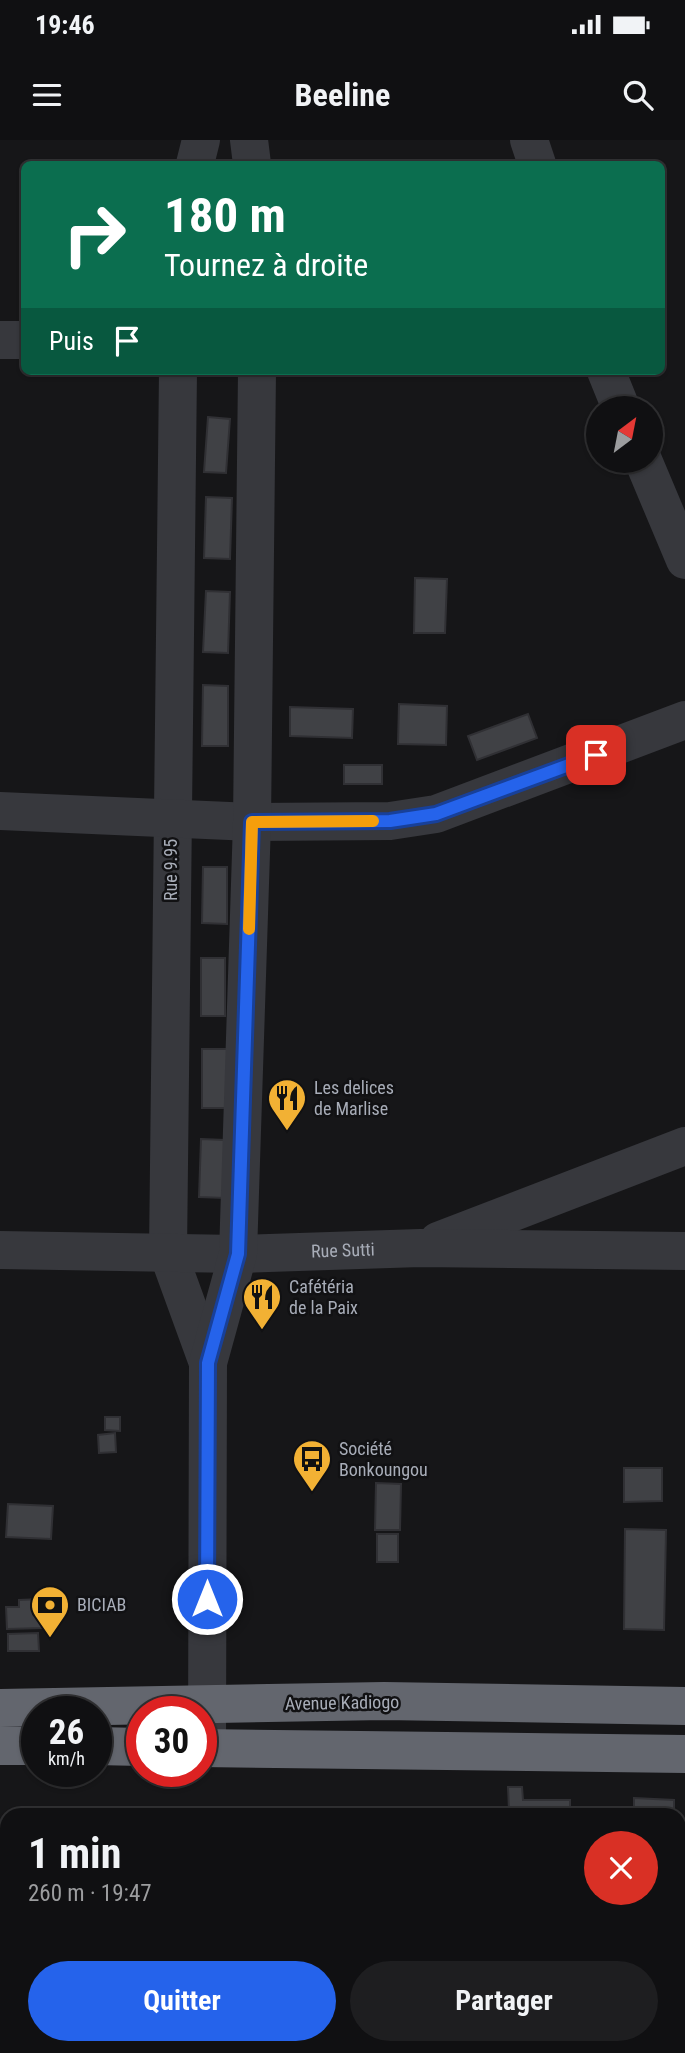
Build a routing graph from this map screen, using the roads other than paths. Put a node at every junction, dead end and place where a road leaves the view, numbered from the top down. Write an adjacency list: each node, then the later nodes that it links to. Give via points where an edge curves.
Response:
1 (201, 140): 4 (street)
2 (249, 140): 5 (street)
3 (529, 140): 6 (street)
4 (196, 161)
5 (252, 161)
6 (536, 161)
7 (0, 340): 8 (street)
8 (21, 340)
9 (178, 375): 17 (street, Rue 9.95)
10 (257, 375): 18 (street, Rue 9.95)
11 (608, 375): 12 (street)
12 (616, 396)
13 (648, 473): 14 (street)
14 (685, 560)
15 (685, 720): 18 (street, via 436,814 390,821)
16 (0, 811): 17 (street)
17 (172, 818): 18 (street); 23 (street, Rue 9.95)
18 (252, 822): 24 (street, Rue 9.95)
19 (685, 1146): 20 (street)
20 (420, 1248): 22 (street, Rue Sutti); 24 (street, Rue Sutti)
21 (0, 1250): 23 (street, Rue Sutti)
22 (685, 1251)
23 (168, 1253): 24 (street, Rue Sutti); 25 (street, Rue 9.95)
24 (238, 1254): 25 (street, Rue 9.95)
25 (208, 1363): 26 (street, Rue 9.95)
26 (207, 1696)
27 (217, 1703): 29 (highway, Avenue Kadiogo)
28 (126, 1705): 30 (highway, Avenue Kadiogo)
29 (685, 1706)
30 (0, 1708)
31 (0, 1746): 32 (highway)
32 (21, 1746)
33 (217, 1748): 34 (highway)
34 (685, 1754)

